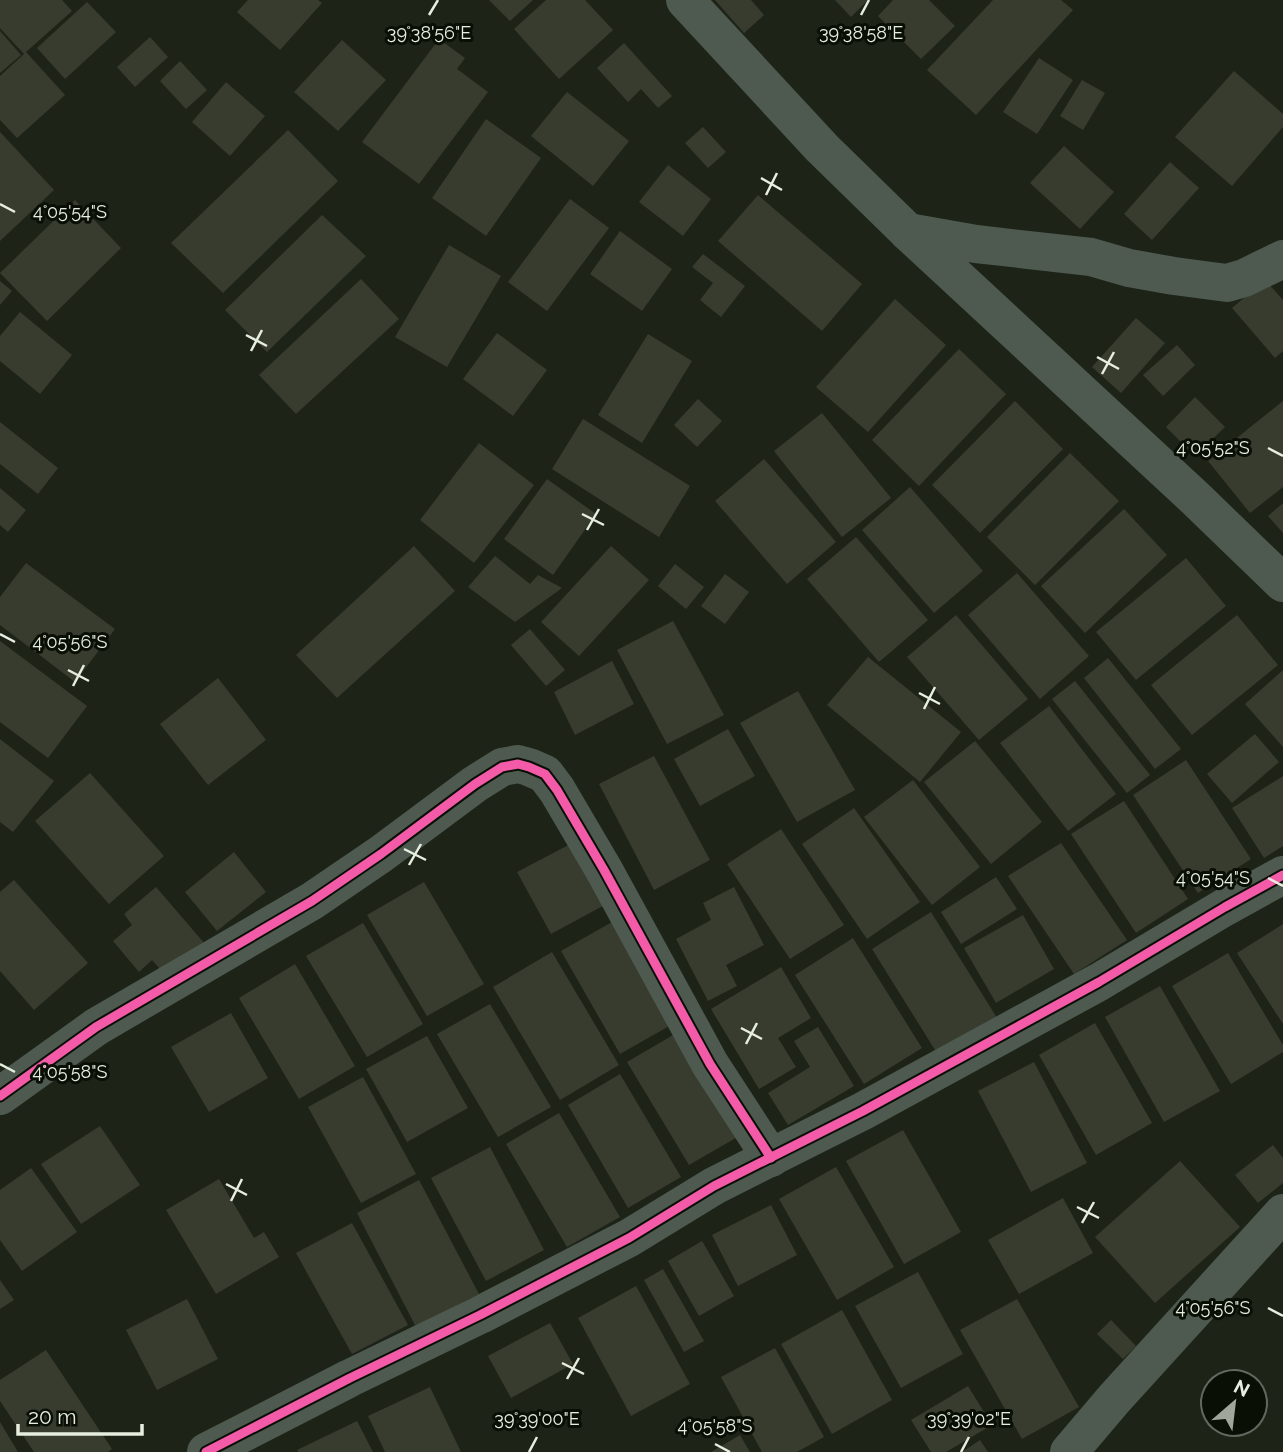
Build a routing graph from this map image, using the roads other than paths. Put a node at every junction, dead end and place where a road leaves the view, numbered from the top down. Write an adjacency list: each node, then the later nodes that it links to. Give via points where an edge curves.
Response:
1 (685, 0): 2 (street, via 822,148)
2 (908, 232): 3 (street, via 1091,257 1129,268 1227,283); 4 (street)
3 (1283, 259)
4 (1283, 583)
5 (1283, 874): 7 (street, via 1099,982)
6 (0, 1096): 7 (street, via 96,1027 312,901 475,783 502,767 518,764 545,774 557,790 710,1064)
7 (771, 1158): 9 (street, via 575,1267)
8 (1283, 1213): 10 (street)
9 (206, 1452)
10 (1069, 1452)

